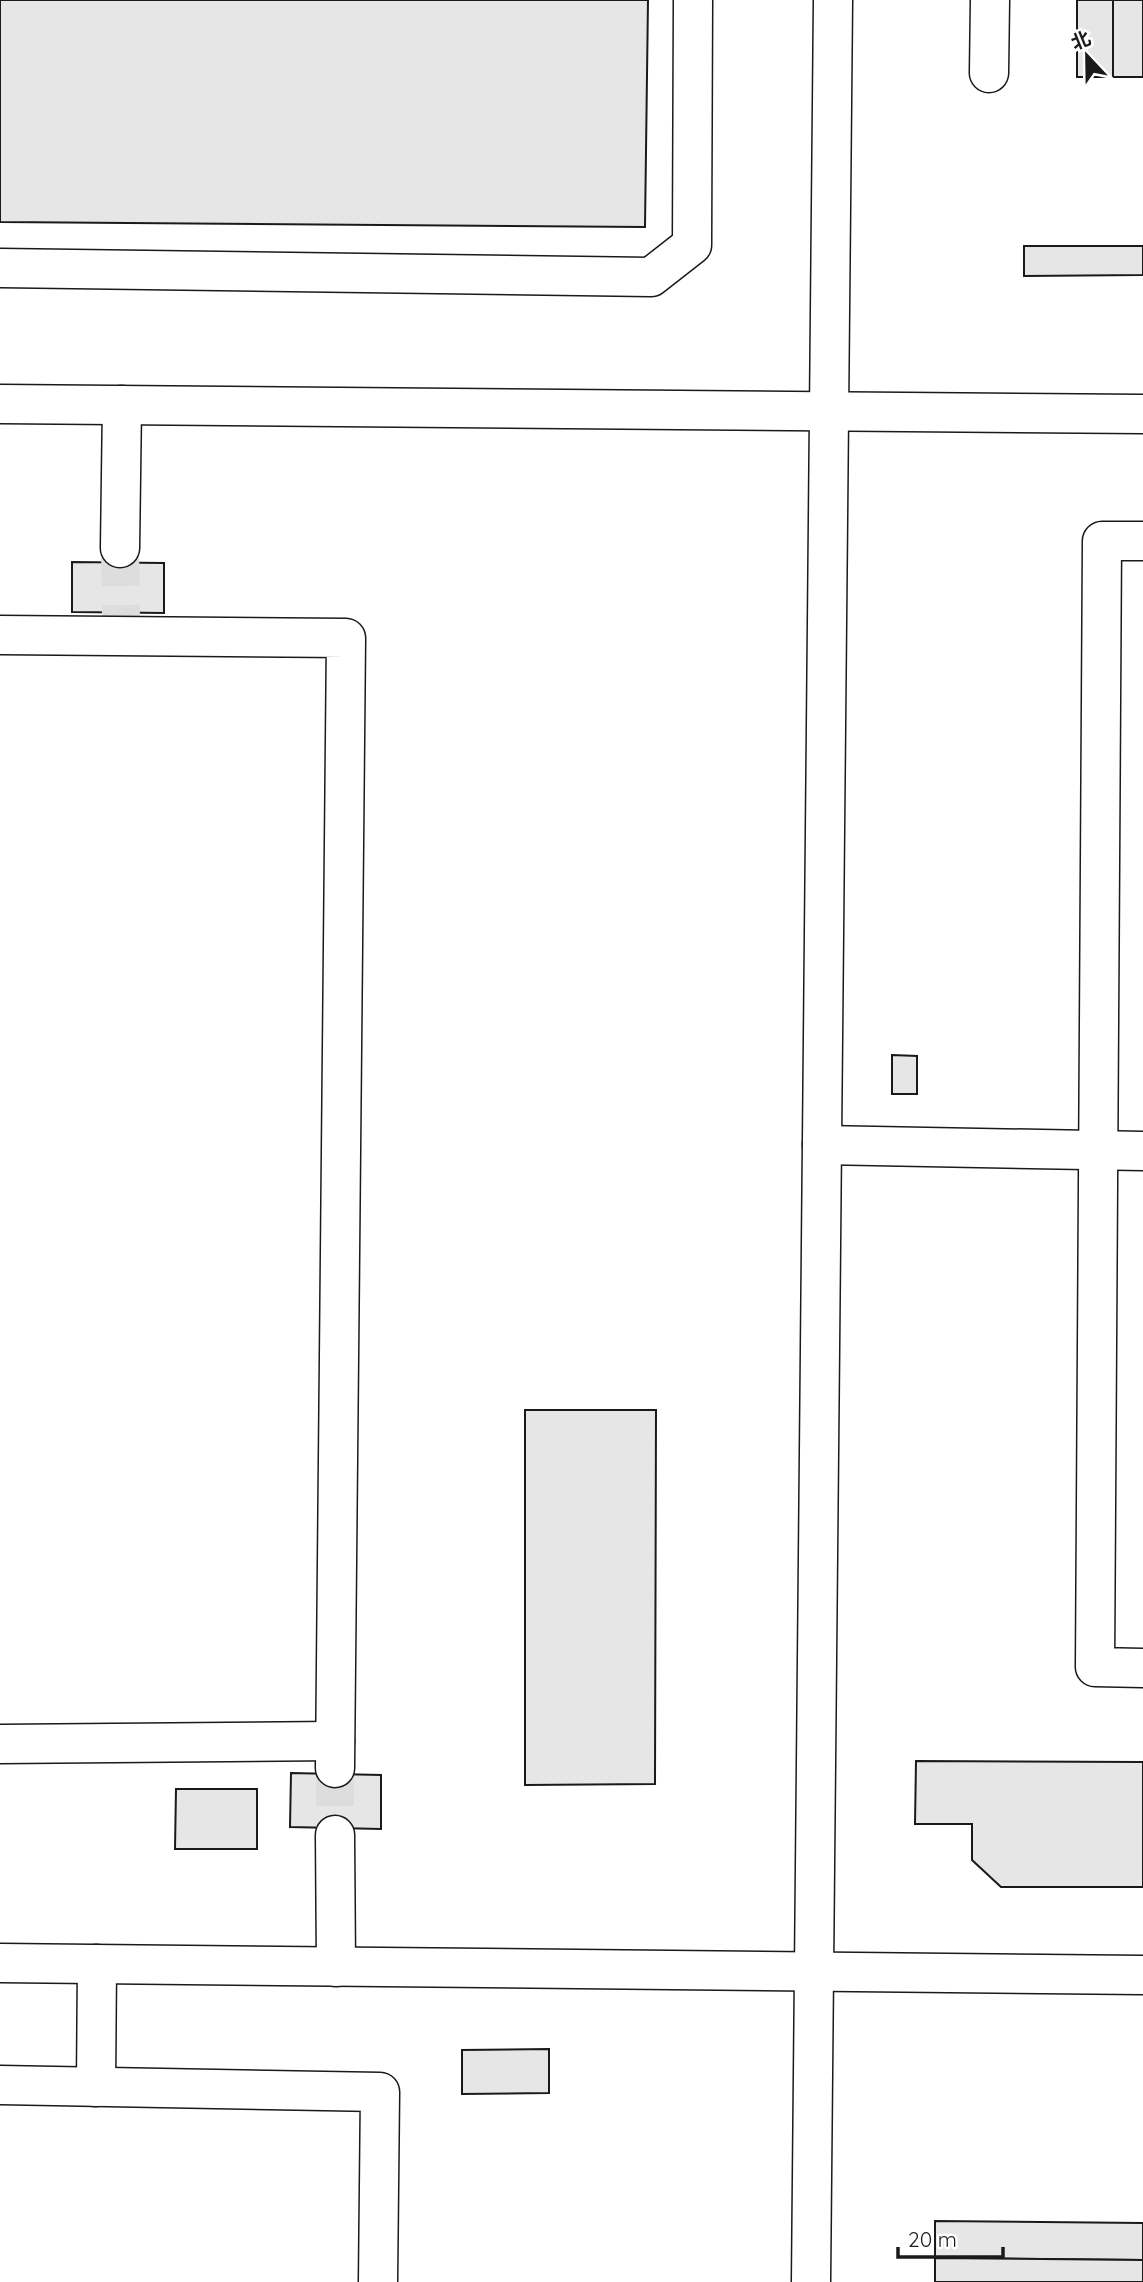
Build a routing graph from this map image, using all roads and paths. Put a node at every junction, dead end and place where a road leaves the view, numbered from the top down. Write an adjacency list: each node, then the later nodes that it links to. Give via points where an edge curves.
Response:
1 (693, 0): 5 (street, via 692,245 650,277)
2 (833, 0): 8 (street)
3 (989, 0): 4 (street)
4 (989, 73)
5 (0, 268)
6 (0, 404): 7 (street)
7 (122, 405): 8 (street); 11 (street)
8 (829, 411): 9 (street); 13 (street)
9 (1143, 414)
10 (1143, 541): 14 (street, via 1102,541)
11 (120, 548)
12 (0, 635): 17 (street, via 120,630 346,638 335,1755)
13 (822, 1145): 14 (street); 22 (street)
14 (1098, 1151): 15 (street); 16 (street, via 1096,1667)
15 (1143, 1152)
16 (1143, 1668)
17 (0, 1744)
18 (335, 1835): 21 (street)
19 (0, 1964): 20 (street)
20 (97, 1964): 21 (street); 25 (street)
21 (336, 1967): 22 (street)
22 (814, 1971): 23 (street); 27 (street)
23 (1143, 1975)
24 (0, 2085): 25 (street)
25 (96, 2087): 26 (street, via 380,2092)
26 (378, 2282)
27 (811, 2282)

